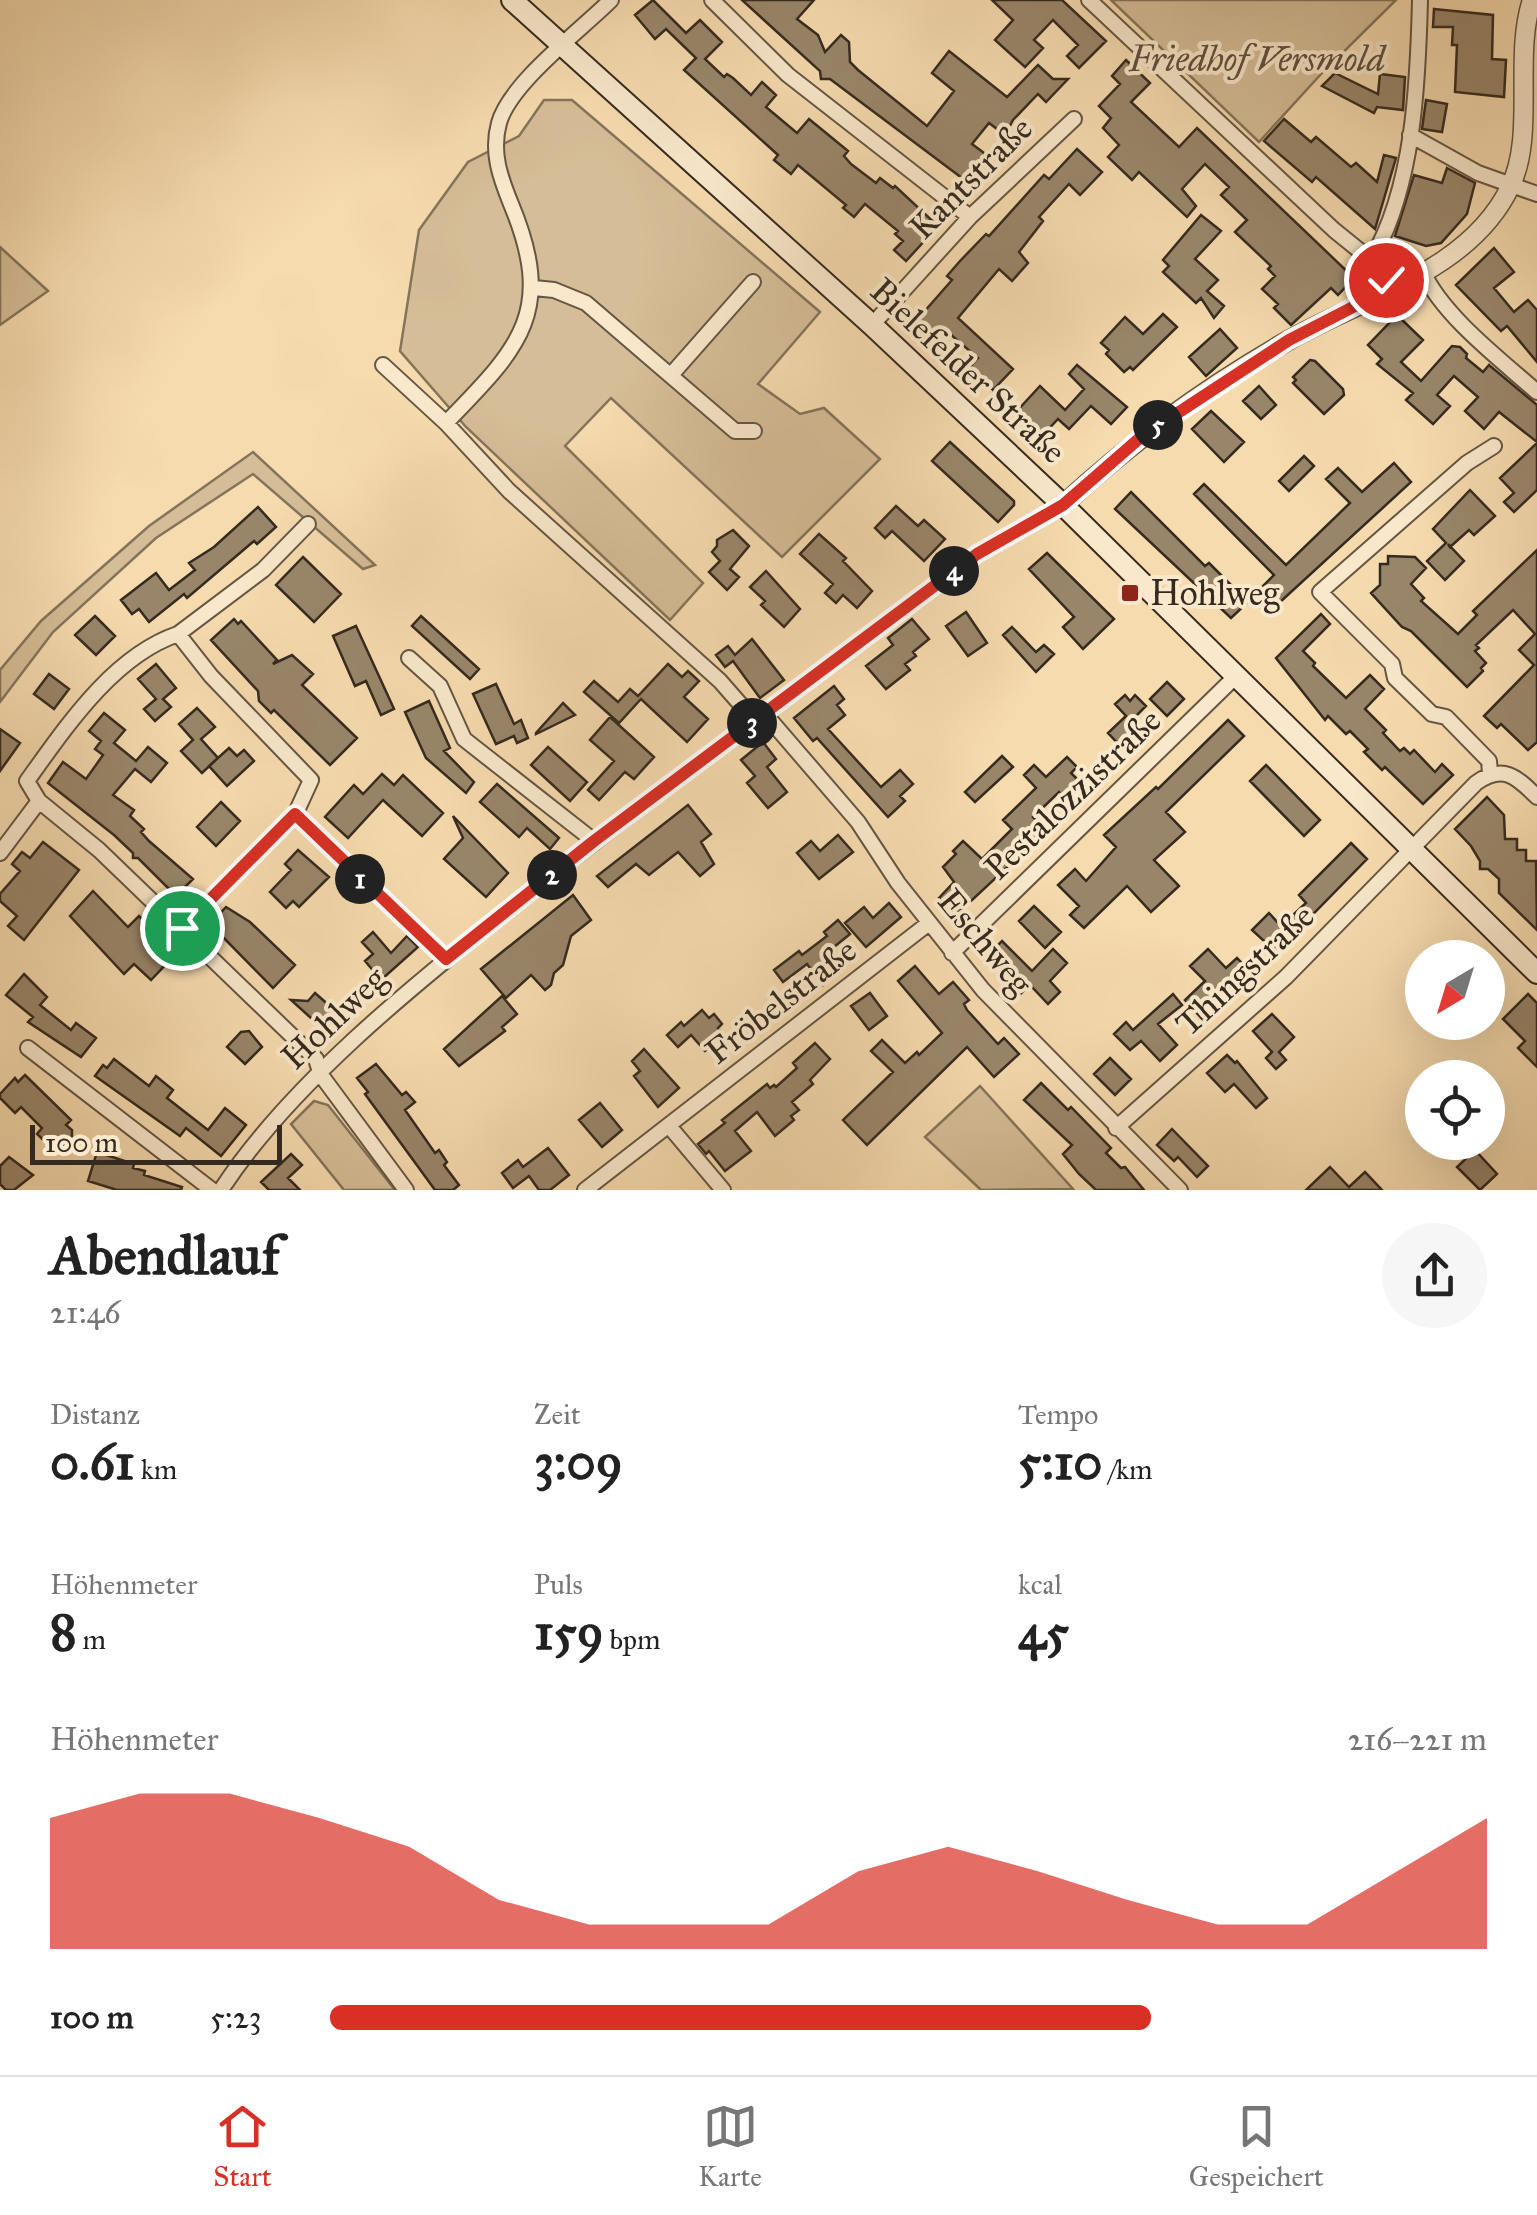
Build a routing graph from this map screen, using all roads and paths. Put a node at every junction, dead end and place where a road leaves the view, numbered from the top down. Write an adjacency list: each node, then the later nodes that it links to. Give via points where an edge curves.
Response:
1 (512, 0): 7 (main road, Bielefelder Straße)
2 (611, 0): 7 (street)
3 (712, 0): 12 (street, via 788,75)
4 (1089, 0): 13 (street)
5 (1420, 0): 9 (street)
6 (1532, 0): 10 (street)
7 (562, 48): 16 (street, via 508,102 495,152); 18 (main road, Bielefelder Straße)
8 (1074, 119): 12 (street, Kantstraße)
9 (1410, 135): 10 (street); 13 (street, via 1387,233)
10 (1512, 185): 11 (street); 14 (street, Hohlweg, via 1474,236)
11 (1537, 194)
12 (970, 218): 18 (street, Kantstraße)
13 (1371, 260): 17 (street)
14 (1423, 272): 17 (street, Hohlweg); 21 (street, via 1448,308)
15 (753, 282): 20 (street)
16 (534, 288): 20 (street, via 586,302); 22 (street, via 498,370)
17 (1390, 288): 25 (street, Hohlweg, via 1289,340 1182,408)
18 (872, 324): 25 (main road, Bielefelder Straße)
19 (383, 365): 22 (street, Eschweg)
20 (671, 374): 23 (street, via 734,432)
21 (1537, 392)
22 (446, 423): 30 (street, Eschweg, via 509,491)
23 (754, 432)
24 (1494, 446): 31 (street, via 1320,592 1392,664 1395,678 1488,761)
25 (1063, 505): 29 (main road, Bielefelder Straße); 30 (street, Hohlweg, via 977,554)
26 (308, 524): 27 (street, via 263,570)
27 (178, 634): 33 (street, via 125,667 65,728 28,781); 34 (street, via 311,780)
28 (409, 658): 35 (street, via 440,686 464,740)
29 (1235, 678): 36 (main road, Bielefelder Straße); 40 (street, Pestalozzistraße)
30 (760, 718): 35 (street, Hohlweg); 38 (street, Eschweg, via 858,822)
31 (1490, 773): 32 (street, via 1520,780); 36 (street, Thingstraße)
32 (1537, 797)
33 (39, 801): 37 (street); 39 (street)
34 (295, 814): 39 (street); 41 (street)
35 (594, 841): 41 (street, Hohlweg)
36 (1410, 850): 42 (main road, Bielefelder Straße); 46 (street, Thingstraße, via 1286,977)
37 (0, 853)
38 (929, 923): 40 (street, Eschweg); 45 (street, Fröbelstraße)
39 (182, 928): 44 (street, via 316,1058)
40 (952, 953): 46 (street, Eschweg)
41 (446, 959): 44 (street, Hohlweg)
42 (1537, 973)
43 (28, 1048): 47 (street)
44 (321, 1074): 48 (street, Hohlweg); 49 (street)
45 (670, 1126): 50 (street, Fröbelstraße); 51 (street)
46 (1116, 1128): 52 (street, Eschweg)
47 (212, 1190)
48 (220, 1190)
49 (406, 1190)
50 (585, 1190)
51 (723, 1190)
52 (1180, 1190)

